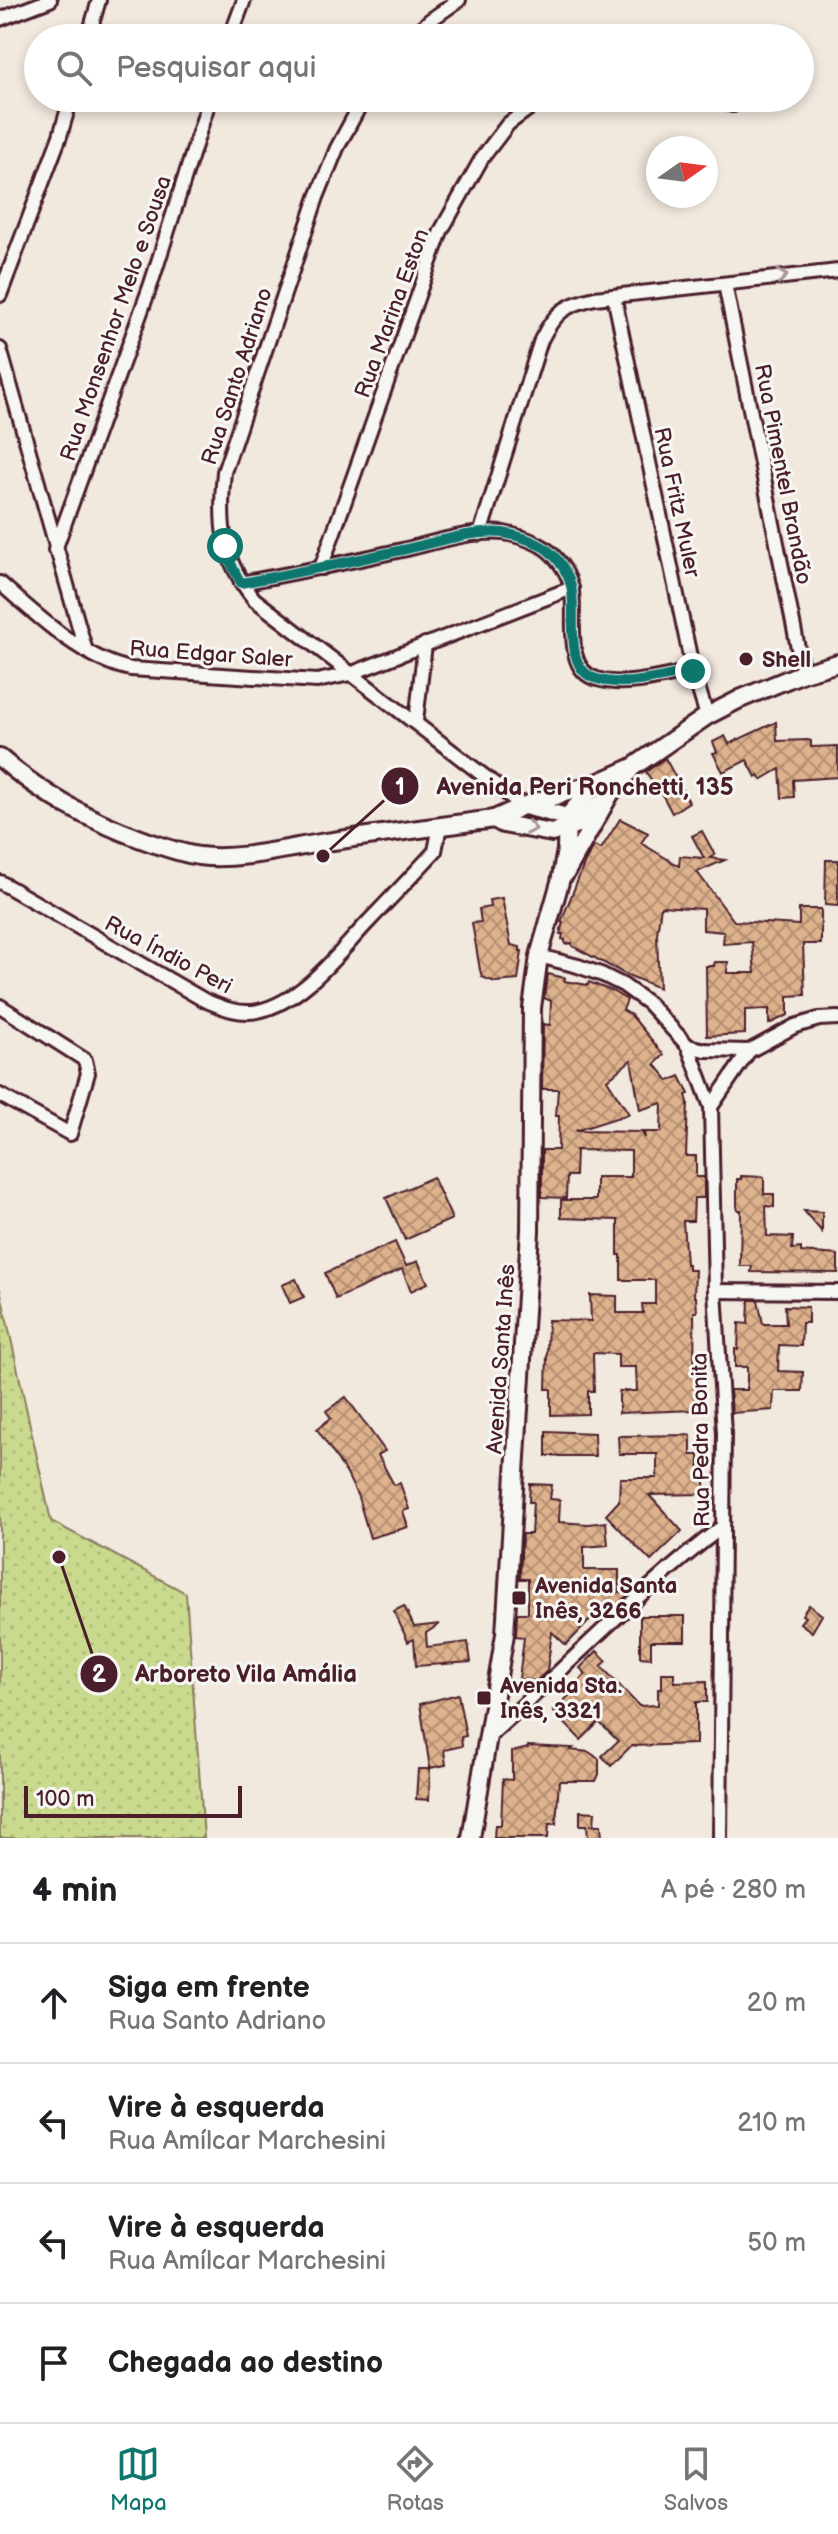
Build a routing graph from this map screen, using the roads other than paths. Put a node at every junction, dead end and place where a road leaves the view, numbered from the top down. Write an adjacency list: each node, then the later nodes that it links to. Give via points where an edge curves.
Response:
1 (50, 0): 5 (street)
2 (99, 0): 6 (street)
3 (244, 0): 7 (street)
4 (459, 0): 8 (street)
5 (0, 19)
6 (92, 24)
7 (235, 24)
8 (426, 24)
9 (67, 112): 15 (street)
10 (206, 112): 19 (street, Rua Monsenhor Melo e Sousa, via 151,284)
11 (356, 112): 22 (street, Rua Santo Adriano, via 317,197 224,472 225,546)
12 (524, 112): 20 (street, Rua Marina Eston, via 482,158 441,231)
13 (838, 271): 14 (street, one-way to 13)
14 (725, 284): 16 (street); 28 (street, Rua Pimentel Brandão)
15 (0, 295)
16 (614, 296): 18 (street, via 575,303 550,322); 27 (street, Rua Fritz Muler)
17 (1, 356): 19 (street)
18 (480, 534): 20 (street); 23 (street, via 503,533 540,545 563,567)
19 (55, 550): 25 (street)
20 (321, 568): 22 (street)
21 (0, 583): 25 (street, Rua Edgar Saler)
22 (241, 583): 29 (street, Rua Santo Adriano, via 281,622)
23 (572, 588): 24 (street, Rua Edgar Saler); 27 (street, via 576,654 591,677 627,682)
24 (425, 644): 29 (street, Rua Edgar Saler); 31 (street)
25 (85, 648): 29 (street, Rua Edgar Saler, via 112,665 131,669 317,681)
26 (838, 663): 28 (main road)
27 (693, 671): 30 (street, Rua Fritz Muler)
28 (803, 673): 30 (main road)
29 (350, 674): 31 (street, Rua Santo Adriano)
30 (707, 716): 33 (main road)
31 (416, 721): 34 (street, Rua Santo Adriano)
32 (0, 758): 37 (main road, via 82,814 201,857)
33 (604, 788): 34 (main road); 36 (main road); 38 (main road, Avenida Santa Inês)
34 (523, 806): 35 (main road); 36 (main road)
35 (494, 819): 36 (main road, one-way to 36, via 552,833); 37 (main road)
36 (570, 823): 38 (main road); 40 (main road, Avenida Santa Inês)
37 (440, 826): 39 (street, Rua Índio Peri, via 435,851 321,972 298,991 257,1011 226,1009 204,1000)
38 (581, 847): 40 (main road, Avenida Santa Inês)
39 (0, 882)
40 (560, 882): 41 (main road, Avenida Santa Inês)
41 (539, 956): 44 (street, via 623,985); 51 (main road, Avenida Santa Inês, via 531,1033 532,1195 512,1527 505,1634)
42 (0, 1006): 46 (street, via 85,1060 88,1073 70,1134)
43 (838, 1018): 45 (street, via 795,1026)
44 (688, 1046): 45 (street); 47 (street, Rua Pedra Bonita)
45 (749, 1051): 47 (street)
46 (0, 1095)
47 (711, 1107): 48 (street, Rua Pedra Bonita)
48 (715, 1291): 49 (street); 50 (street, Rua Pedra Bonita, via 724,1433)
49 (838, 1292)
50 (722, 1527): 51 (street, via 610,1622); 53 (street, Rua Pedra Bonita)
51 (488, 1737): 52 (main road, Avenida Santa Inês)
52 (471, 1838)
53 (720, 1838)

